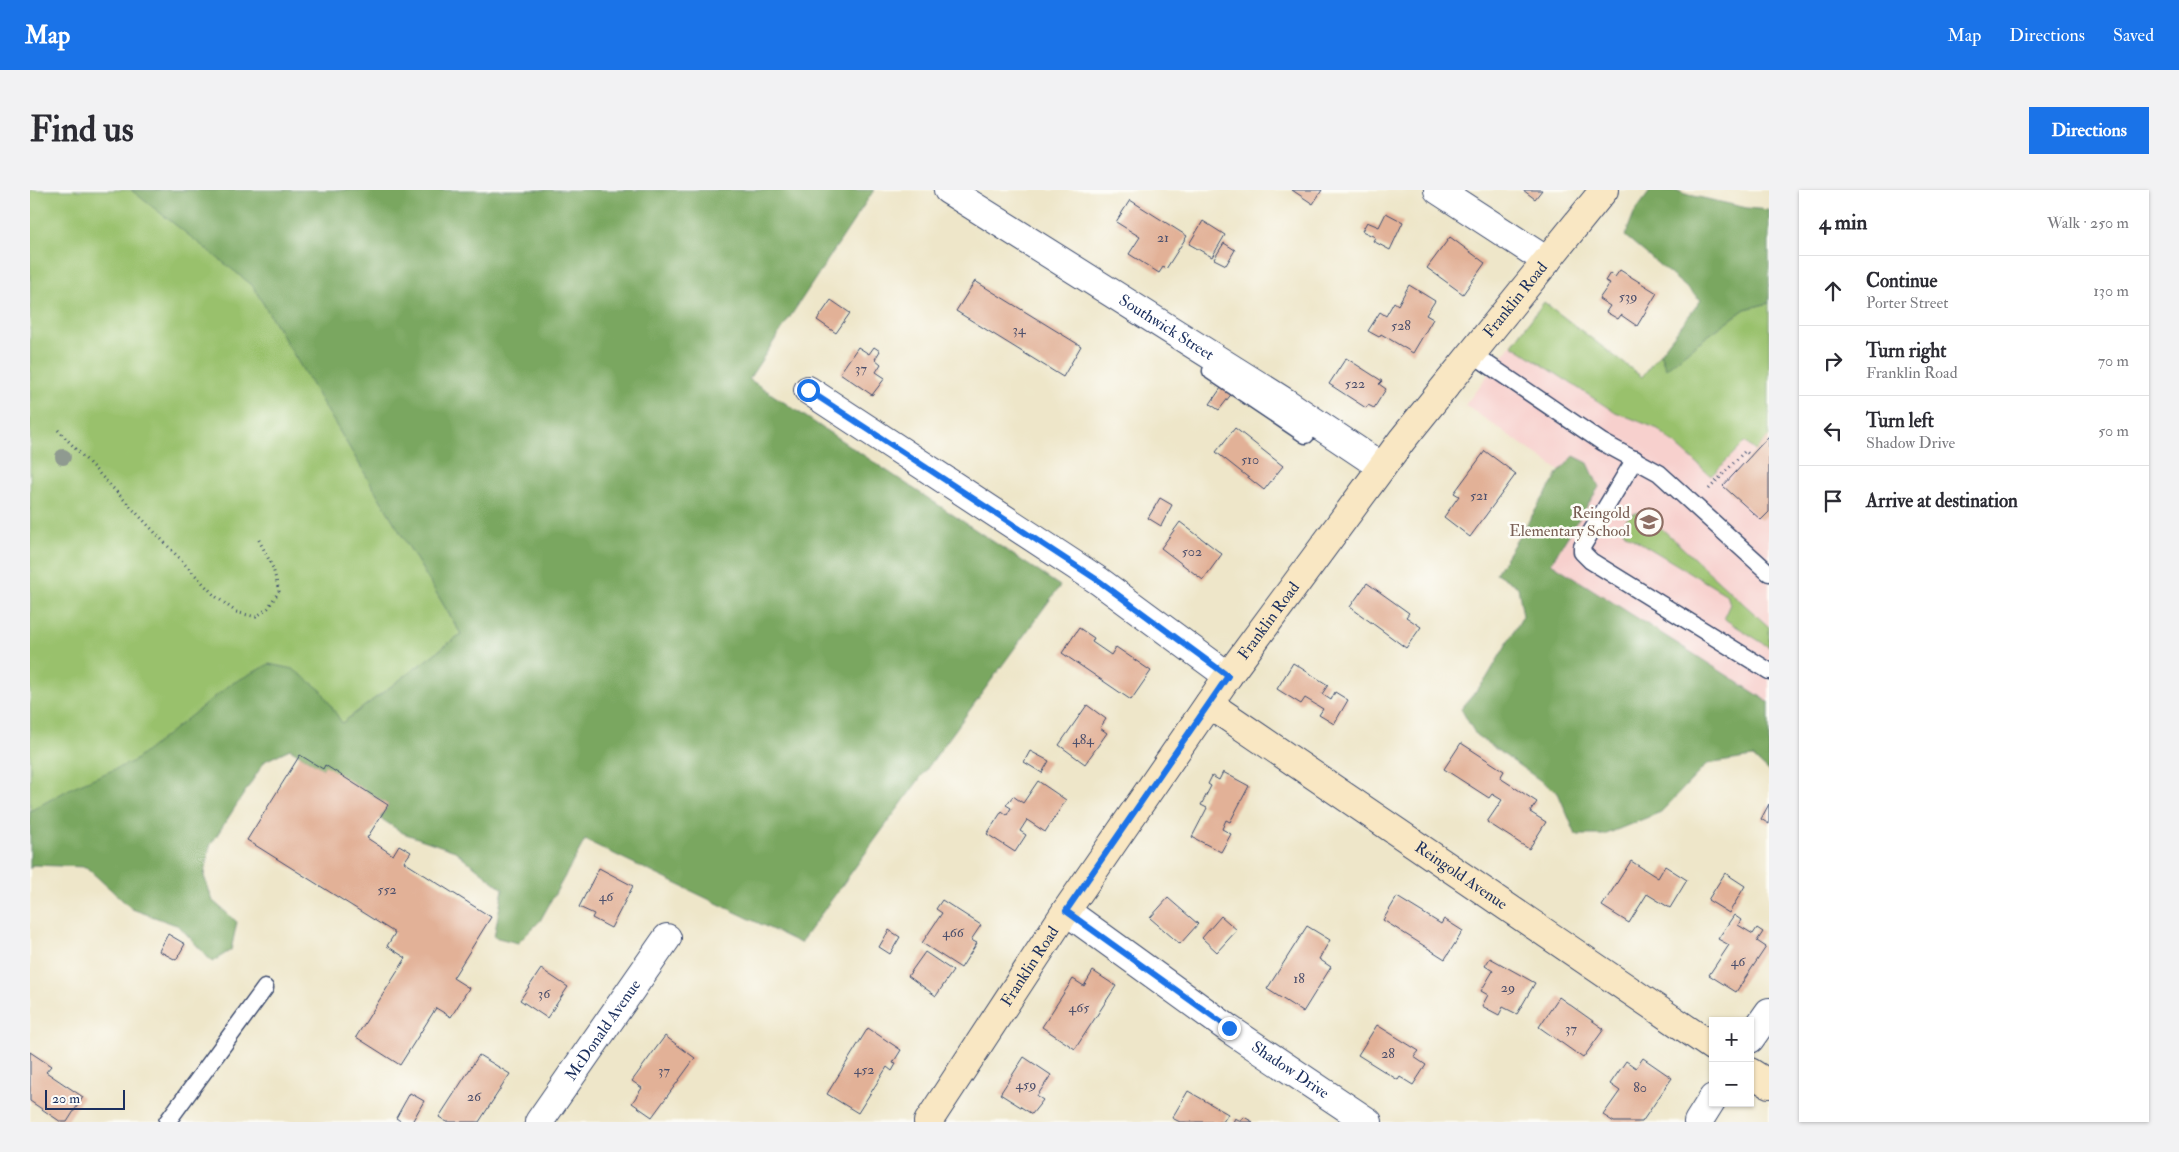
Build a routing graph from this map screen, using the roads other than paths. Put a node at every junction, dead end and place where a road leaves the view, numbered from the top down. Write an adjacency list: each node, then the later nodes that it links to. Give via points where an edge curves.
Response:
1 (947, 190): 7 (lane); 9 (street, Southwick Street, via 1286,402)
2 (1438, 190): 4 (street)
3 (1604, 190): 4 (main road, Franklin Road)
4 (1547, 261): 5 (main road, Franklin Road)
5 (1471, 353): 8 (lane, via 1602,442); 9 (main road, Franklin Road)
6 (808, 390): 12 (street, via 1099,581)
7 (1306, 435)
8 (1635, 459): 10 (lane, via 1659,473); 11 (lane, via 1582,552 1591,562)
9 (1382, 467): 12 (main road, Franklin Road)
10 (1769, 573)
11 (1769, 671)
12 (1228, 676): 13 (main road, Franklin Road)
13 (1209, 704): 14 (main road, Franklin Road); 19 (main road, Reingold Avenue)
14 (1066, 911): 25 (main road, Franklin Road); 26 (street, Shadow Drive, via 1229,1028)
15 (668, 938): 24 (street, McDonald Avenue)
16 (265, 988): 23 (lane)
17 (1769, 1012): 18 (street)
18 (1754, 1033)
19 (1709, 1044)
20 (1754, 1075): 21 (main road)
21 (1769, 1084)
22 (1709, 1104): 27 (street)
23 (167, 1122)
24 (539, 1122)
25 (928, 1122)
26 (1368, 1122)
27 (1698, 1122)

